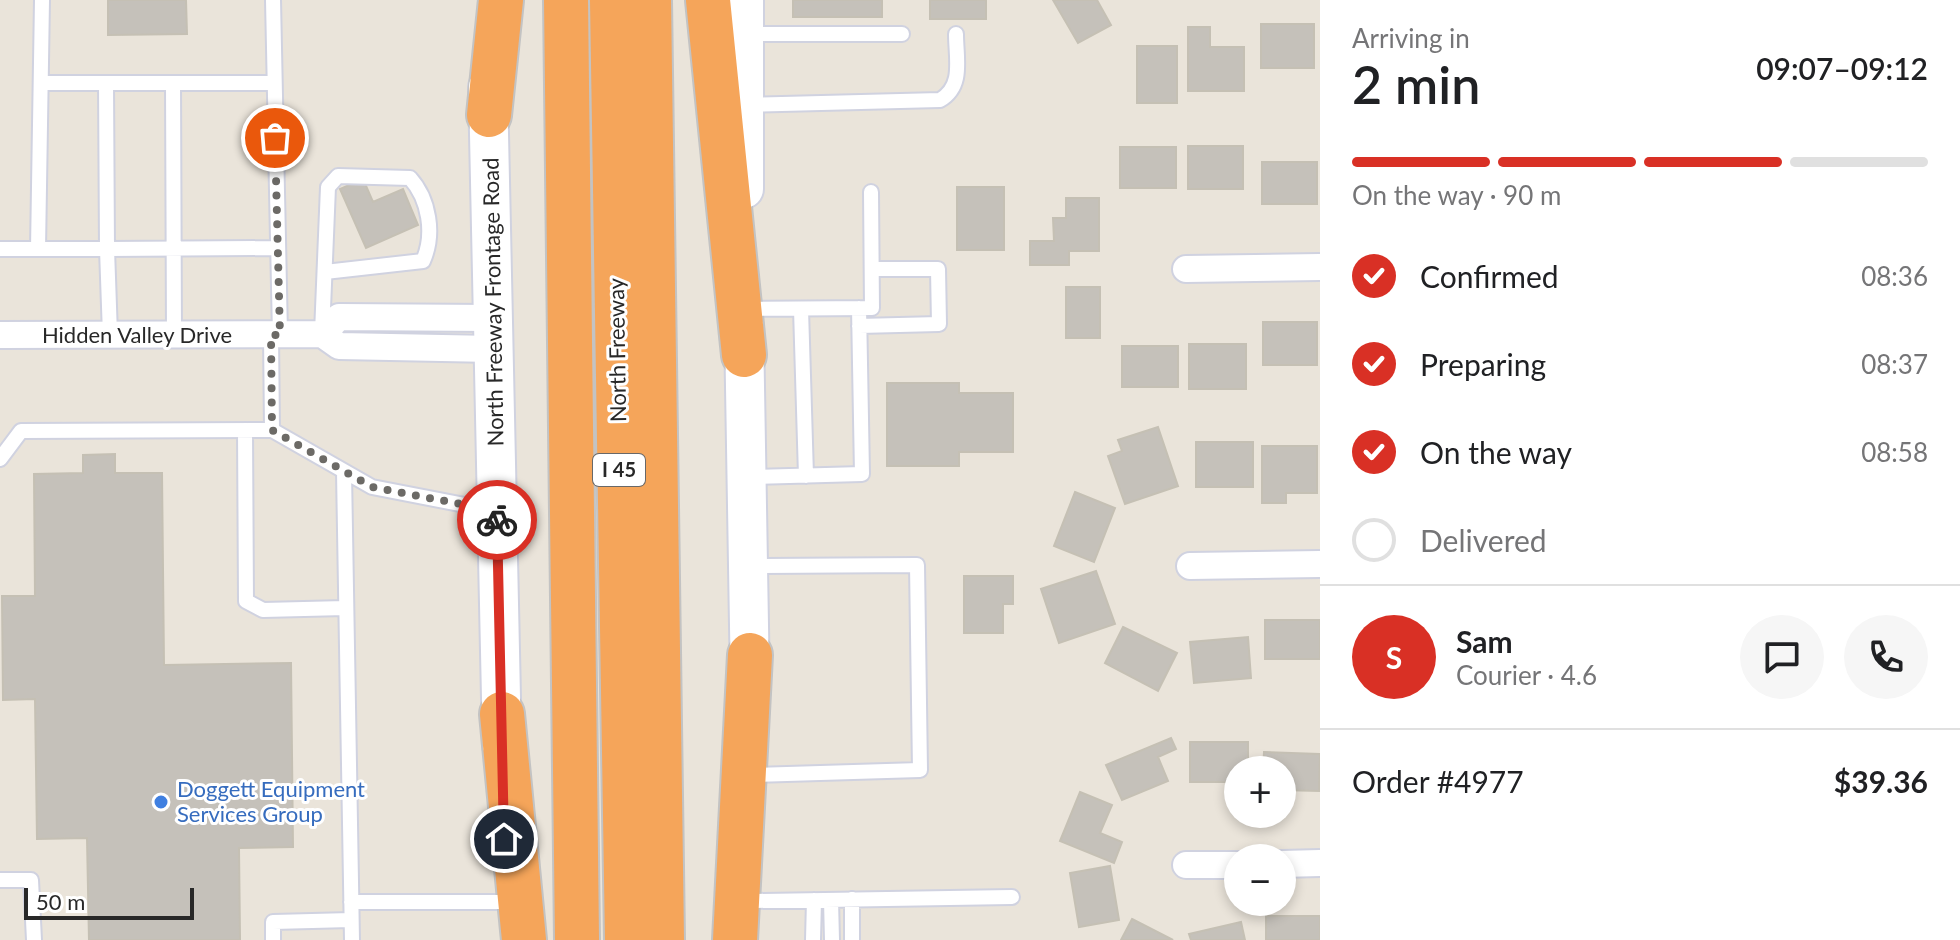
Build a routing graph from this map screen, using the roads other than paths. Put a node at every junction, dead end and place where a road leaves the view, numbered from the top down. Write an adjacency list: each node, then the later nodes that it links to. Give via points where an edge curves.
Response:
1 (42, 0): 12 (lane)
2 (273, 0): 15 (lane)
3 (484, 0): 17 (main road, North Freeway Frontage Road)
4 (501, 0): 17 (highway)
5 (566, 0): 70 (highway, I 45)
6 (612, 0): 71 (highway, North Freeway / I 45)
7 (649, 0): 72 (highway, North Freeway / I 45)
8 (708, 0): 38 (highway)
9 (744, 17): 10 (lane); 16 (main road)
10 (902, 34)
11 (956, 34): 16 (lane, via 957,83 940,100)
12 (42, 83): 13 (lane); 21 (lane)
13 (106, 83): 14 (lane); 22 (lane)
14 (173, 83): 15 (lane); 23 (lane)
15 (274, 83): 19 (lane)
16 (744, 105): 29 (main road)
17 (489, 115): 32 (main road, North Freeway Frontage Road)
18 (871, 192): 25 (lane)
19 (277, 248): 23 (lane); 37 (lane)
20 (0, 249): 21 (lane)
21 (38, 249): 22 (lane)
22 (107, 249): 23 (lane); 35 (lane)
23 (173, 249): 36 (lane)
24 (1320, 267): 26 (street)
25 (872, 269): 28 (lane, via 872,308); 31 (lane, via 938,269 939,324)
26 (1186, 269)
27 (325, 272): 27 (lane, via 331,180 410,178 425,193 429,248 423,261); 33 (lane)
28 (859, 308): 30 (lane); 31 (lane)
29 (744, 309): 30 (lane); 38 (main road)
30 (801, 309): 43 (lane)
31 (859, 326): 43 (lane, via 862,474)
32 (492, 333): 33 (street, Hidden Valley Drive, via 339,317); 45 (main road, North Freeway Frontage Road)
33 (322, 334): 37 (street, Hidden Valley Drive)
34 (0, 335): 35 (street, Hidden Valley Drive)
35 (110, 335): 36 (street, Hidden Valley Drive)
36 (174, 335): 37 (street, Hidden Valley Drive)
37 (276, 335): 40 (lane)
38 (744, 355): 44 (main road)
39 (245, 430): 40 (lane); 41 (lane, via 21,431); 49 (lane, via 246,601 263,610)
40 (272, 430): 42 (lane)
41 (0, 459)
42 (344, 472): 45 (lane, via 372,487); 49 (lane)
43 (806, 476): 44 (lane)
44 (746, 477): 47 (main road)
45 (497, 511): 51 (main road, North Freeway Frontage Road)
46 (1320, 564): 48 (street)
47 (748, 566): 50 (main road); 52 (lane, via 917,565 920,770)
48 (1190, 566)
49 (345, 608): 63 (lane)
50 (750, 655): 52 (main road); 73 (highway)
51 (502, 714): 65 (highway)
52 (752, 775): 62 (main road)
53 (1320, 863): 54 (street)
54 (1296, 864)
55 (1186, 865): 56 (street)
56 (1224, 865)
57 (0, 880): 66 (lane, via 31,880)
58 (1012, 897): 59 (lane)
59 (852, 899): 61 (lane); 77 (lane)
60 (814, 900): 61 (lane); 62 (lane); 75 (lane)
61 (831, 900): 76 (lane)
62 (755, 901): 74 (main road)
63 (351, 902): 64 (lane); 65 (lane)
64 (351, 920): 67 (lane, via 273,922); 68 (lane)
65 (515, 921): 69 (main road)
66 (34, 940)
67 (273, 940)
68 (352, 940)
69 (507, 940)
70 (577, 940)
71 (627, 940)
72 (662, 940)
73 (735, 940)
74 (756, 940)
75 (813, 940)
76 (832, 940)
77 (852, 940)

